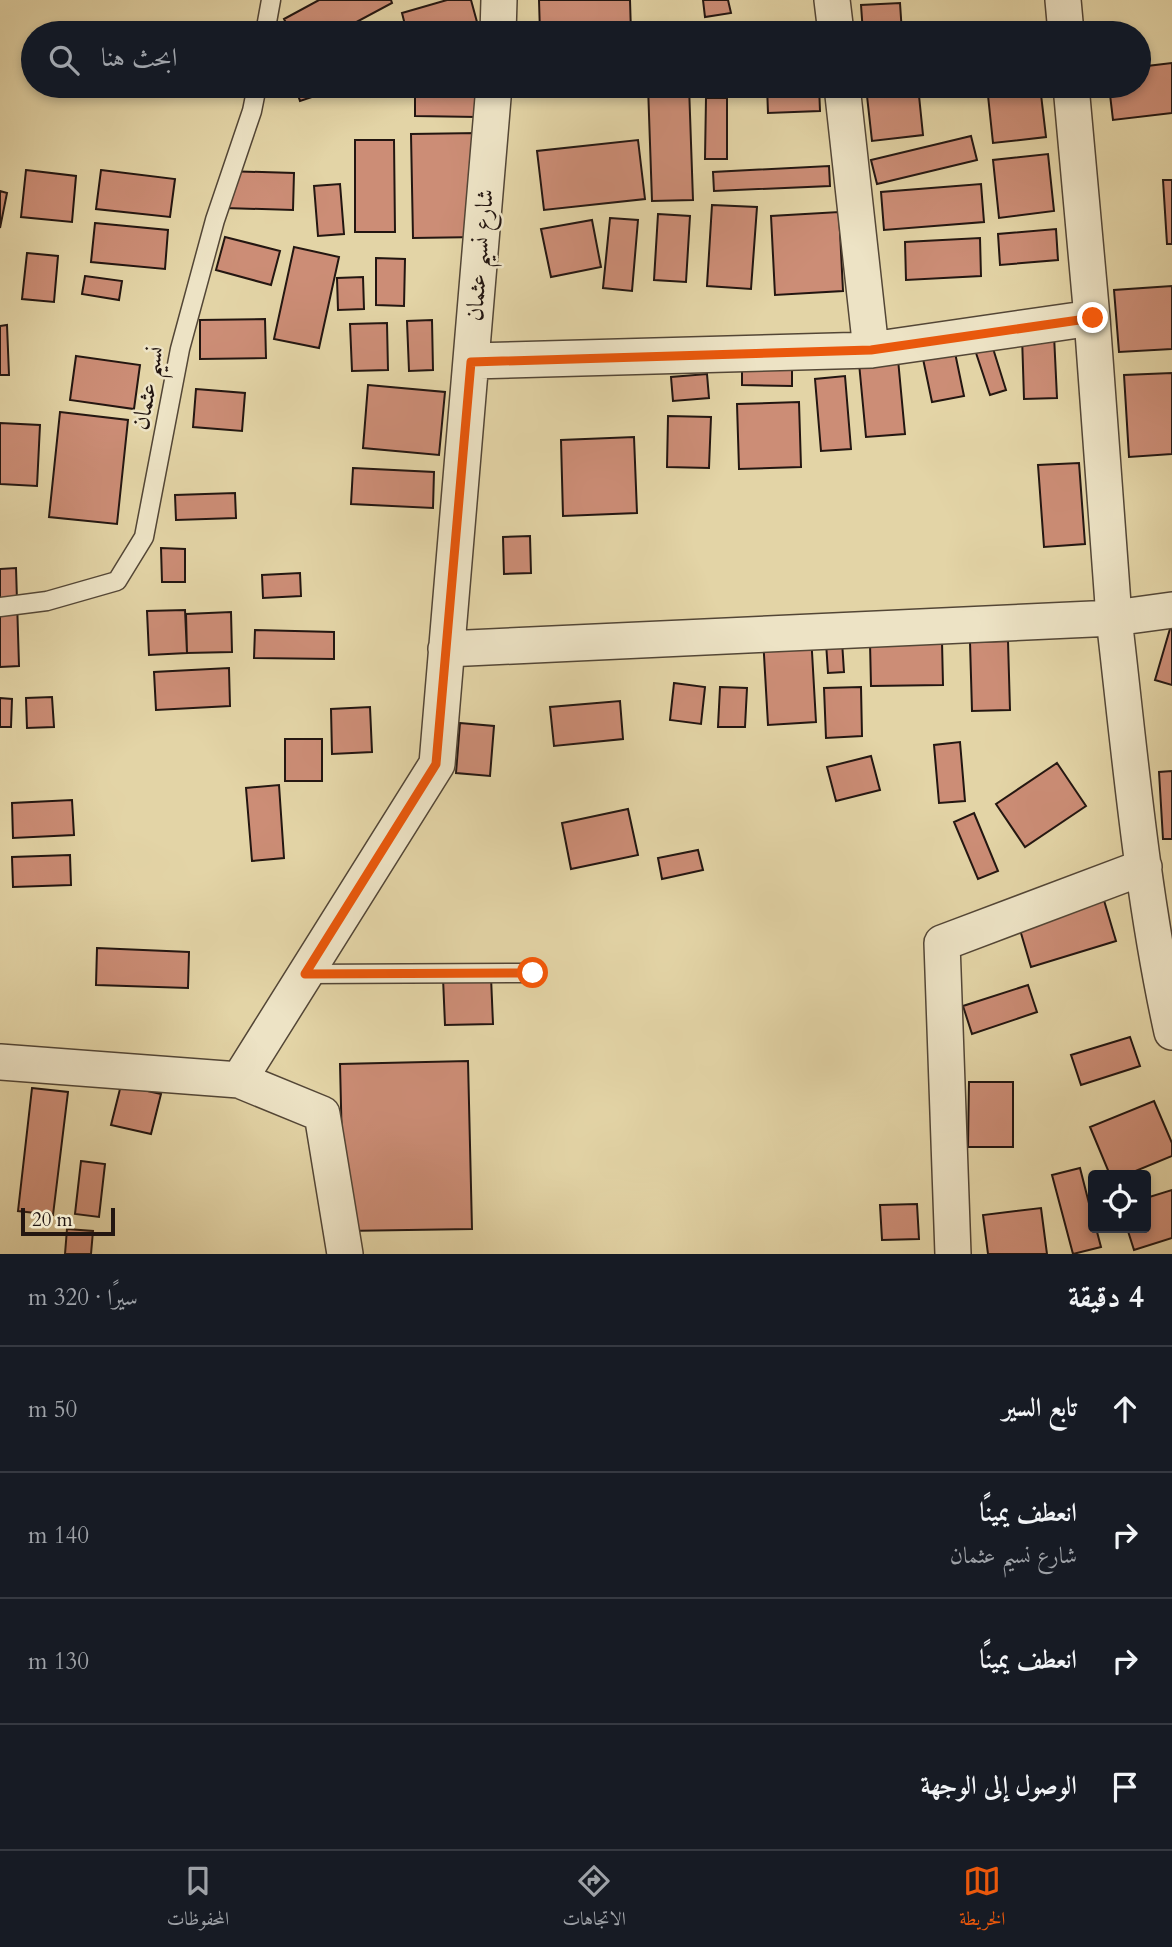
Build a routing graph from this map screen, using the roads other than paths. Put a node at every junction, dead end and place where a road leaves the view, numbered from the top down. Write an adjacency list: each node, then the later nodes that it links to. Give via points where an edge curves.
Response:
1 (271, 0): 5 (lane)
2 (499, 0): 6 (street)
3 (832, 0): 7 (street)
4 (1063, 0): 8 (street)
5 (267, 21)
6 (498, 21)
7 (835, 21)
8 (1065, 21)
9 (255, 98): 16 (lane, نسيم عثمان, via 180,349 144,537 117,581 47,601)
10 (493, 98): 15 (street, شارع نسيم عثمان)
11 (843, 98): 14 (street)
12 (1072, 98): 13 (street)
13 (1093, 318): 14 (street); 18 (street)
14 (871, 350): 15 (street)
15 (471, 362): 19 (street, شارع نسيم عثمان)
16 (0, 607)
17 (1172, 610): 18 (street)
18 (1114, 618): 19 (street); 20 (street)
19 (446, 649): 22 (street, شارع نسيم عثمان, via 436,764)
20 (1144, 867): 23 (street); 27 (street, via 942,943)
21 (533, 973): 22 (lane)
22 (305, 974): 25 (street, شارع نسيم عثمان)
23 (1172, 1032)
24 (0, 1062): 25 (street)
25 (239, 1080): 26 (street, via 322,1114)
26 (345, 1254)
27 (953, 1254)

